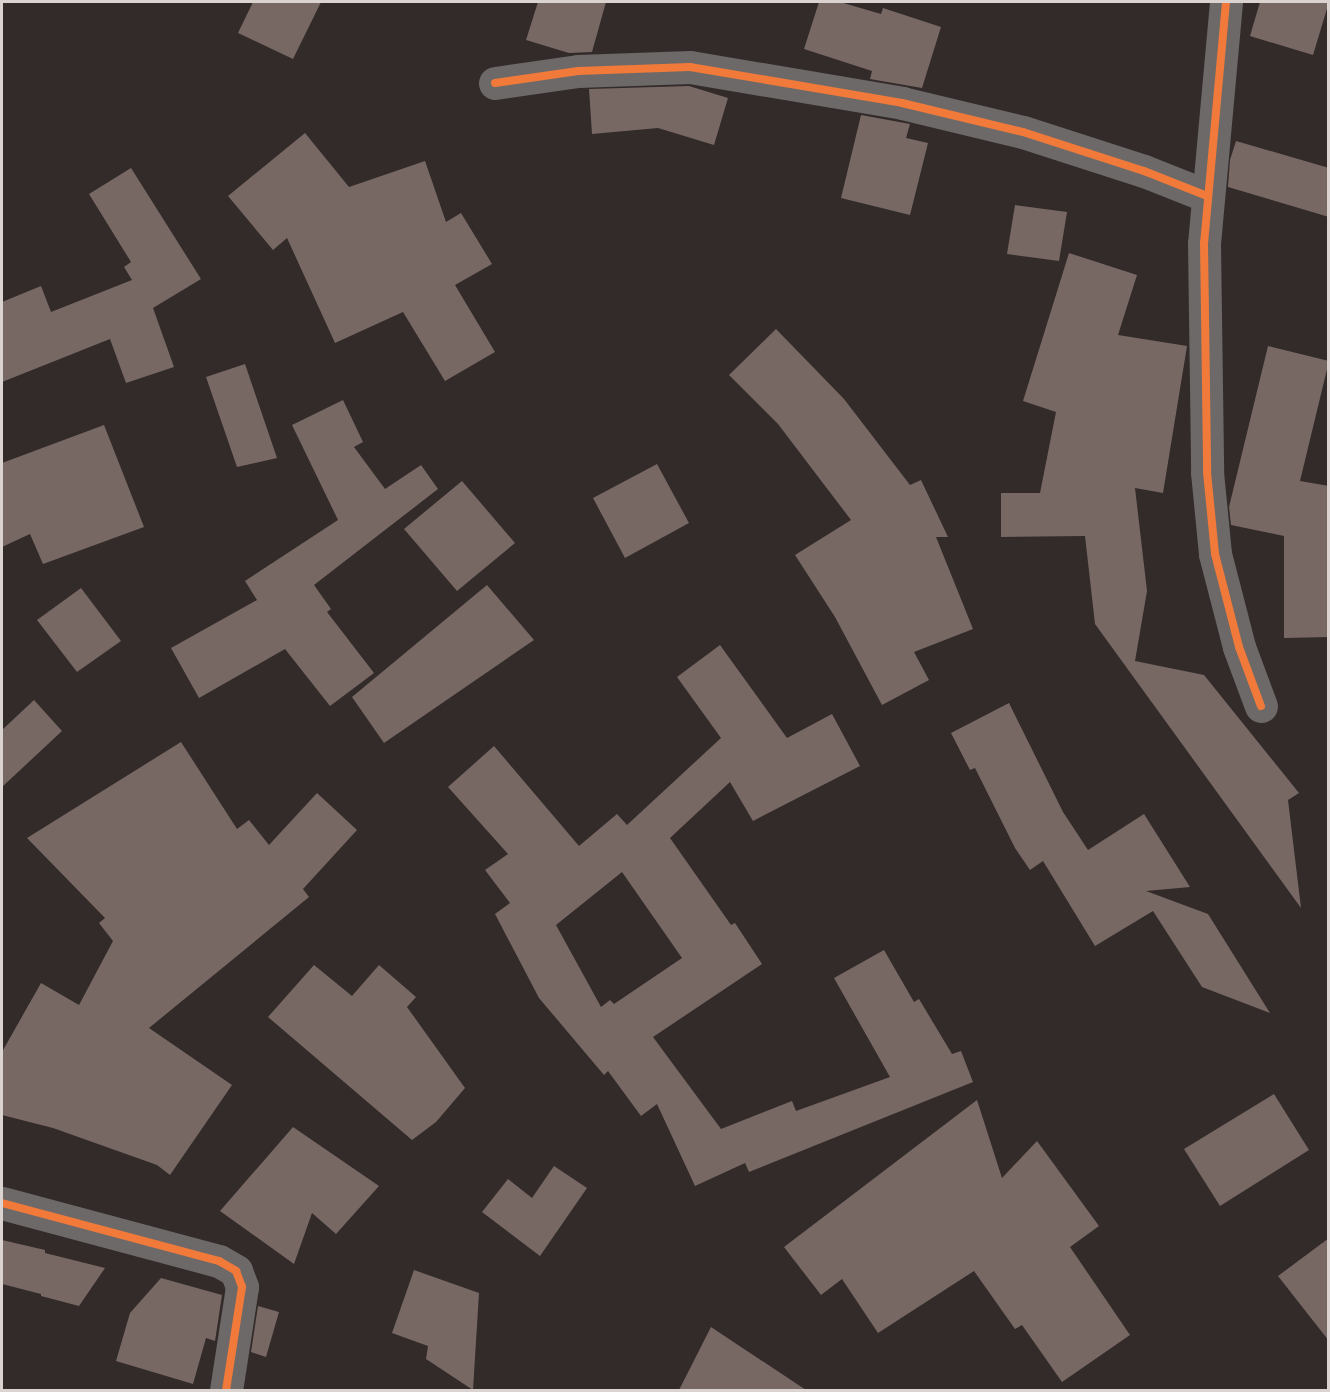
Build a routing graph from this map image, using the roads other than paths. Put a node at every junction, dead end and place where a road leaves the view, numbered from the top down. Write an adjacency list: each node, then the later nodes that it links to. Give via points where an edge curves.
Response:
1 (1226, 2): 3 (street)
2 (495, 83): 3 (street, via 578,70 690,67 902,103 1023,132)
3 (1207, 196): 4 (street, via 1204,243 1208,484 1215,554 1239,647)
4 (1261, 706)
5 (2, 1203): 6 (street, via 219,1261 236,1271 242,1287)
6 (229, 1390)

